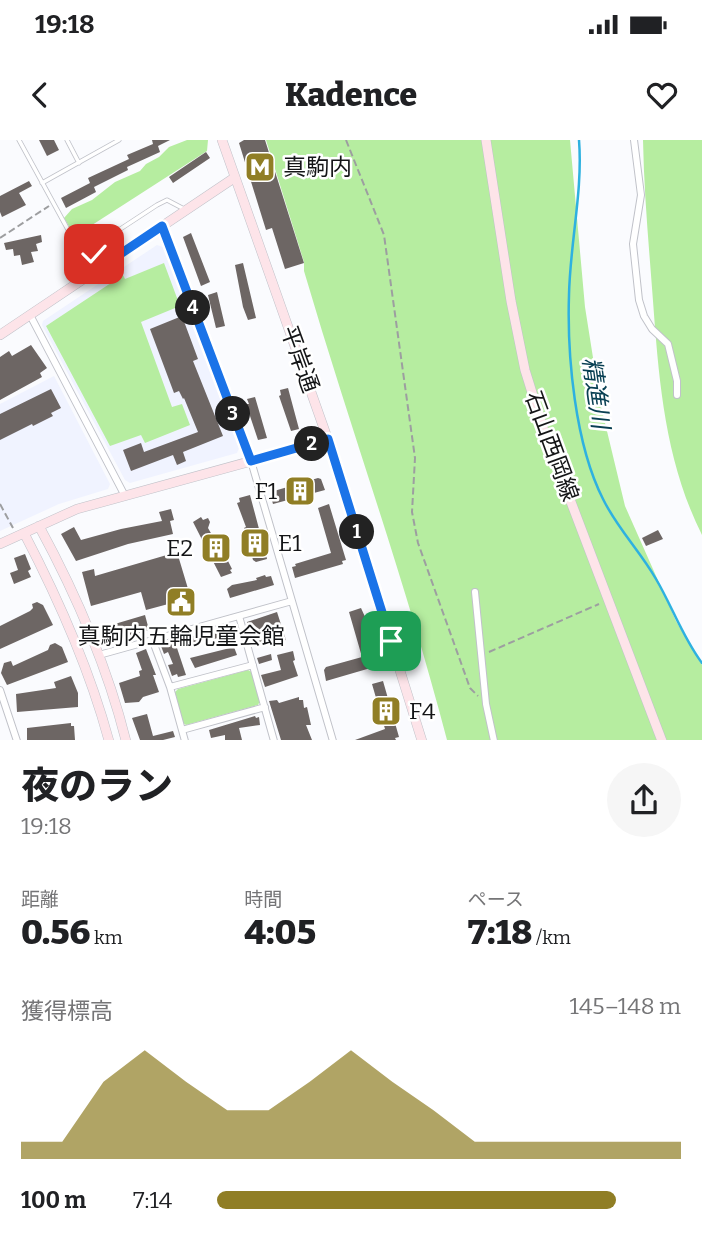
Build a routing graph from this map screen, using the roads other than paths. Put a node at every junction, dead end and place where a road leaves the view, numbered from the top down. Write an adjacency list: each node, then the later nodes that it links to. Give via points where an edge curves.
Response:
1 (19, 140): 9 (lane)
2 (67, 140): 7 (lane)
3 (119, 140): 7 (lane)
4 (486, 140): 41 (street, 石山西岡線, via 525,370)
5 (634, 140): 16 (street, via 641,195 633,244 639,300 652,329 668,344)
6 (225, 142): 8 (street, 平岸通)
7 (79, 163): 9 (lane)
8 (234, 178): 10 (street); 17 (street, 平岸通)
9 (42, 183): 12 (lane)
10 (186, 210): 11 (street); 13 (lane, via 173,201 162,201 96,245)
11 (162, 226): 13 (street); 18 (street)
12 (78, 248)
13 (98, 269): 14 (street)
14 (30, 315): 15 (street); 19 (street)
15 (0, 335)
16 (677, 395)
17 (328, 439): 18 (street); 39 (street, 平岸通)
18 (251, 461): 19 (street); 24 (street)
19 (125, 496): 20 (street, via 77,509)
20 (39, 526): 21 (street); 27 (street)
21 (24, 533): 22 (street); 34 (street, via 61,606)
22 (0, 544)
23 (475, 592): 40 (street)
24 (292, 601): 25 (street); 38 (street)
25 (239, 616): 26 (street); 28 (street)
26 (152, 639): 27 (street); 29 (street)
27 (99, 654): 35 (street)
28 (253, 665): 29 (street); 31 (street)
29 (170, 687): 32 (street)
30 (0, 690): 33 (street)
31 (265, 707): 32 (street); 37 (street)
32 (182, 730): 36 (street)
33 (18, 740)
34 (109, 740)
35 (127, 740)
36 (185, 740)
37 (274, 740)
38 (333, 740)
39 (422, 740)
40 (494, 740)
41 (662, 740)

